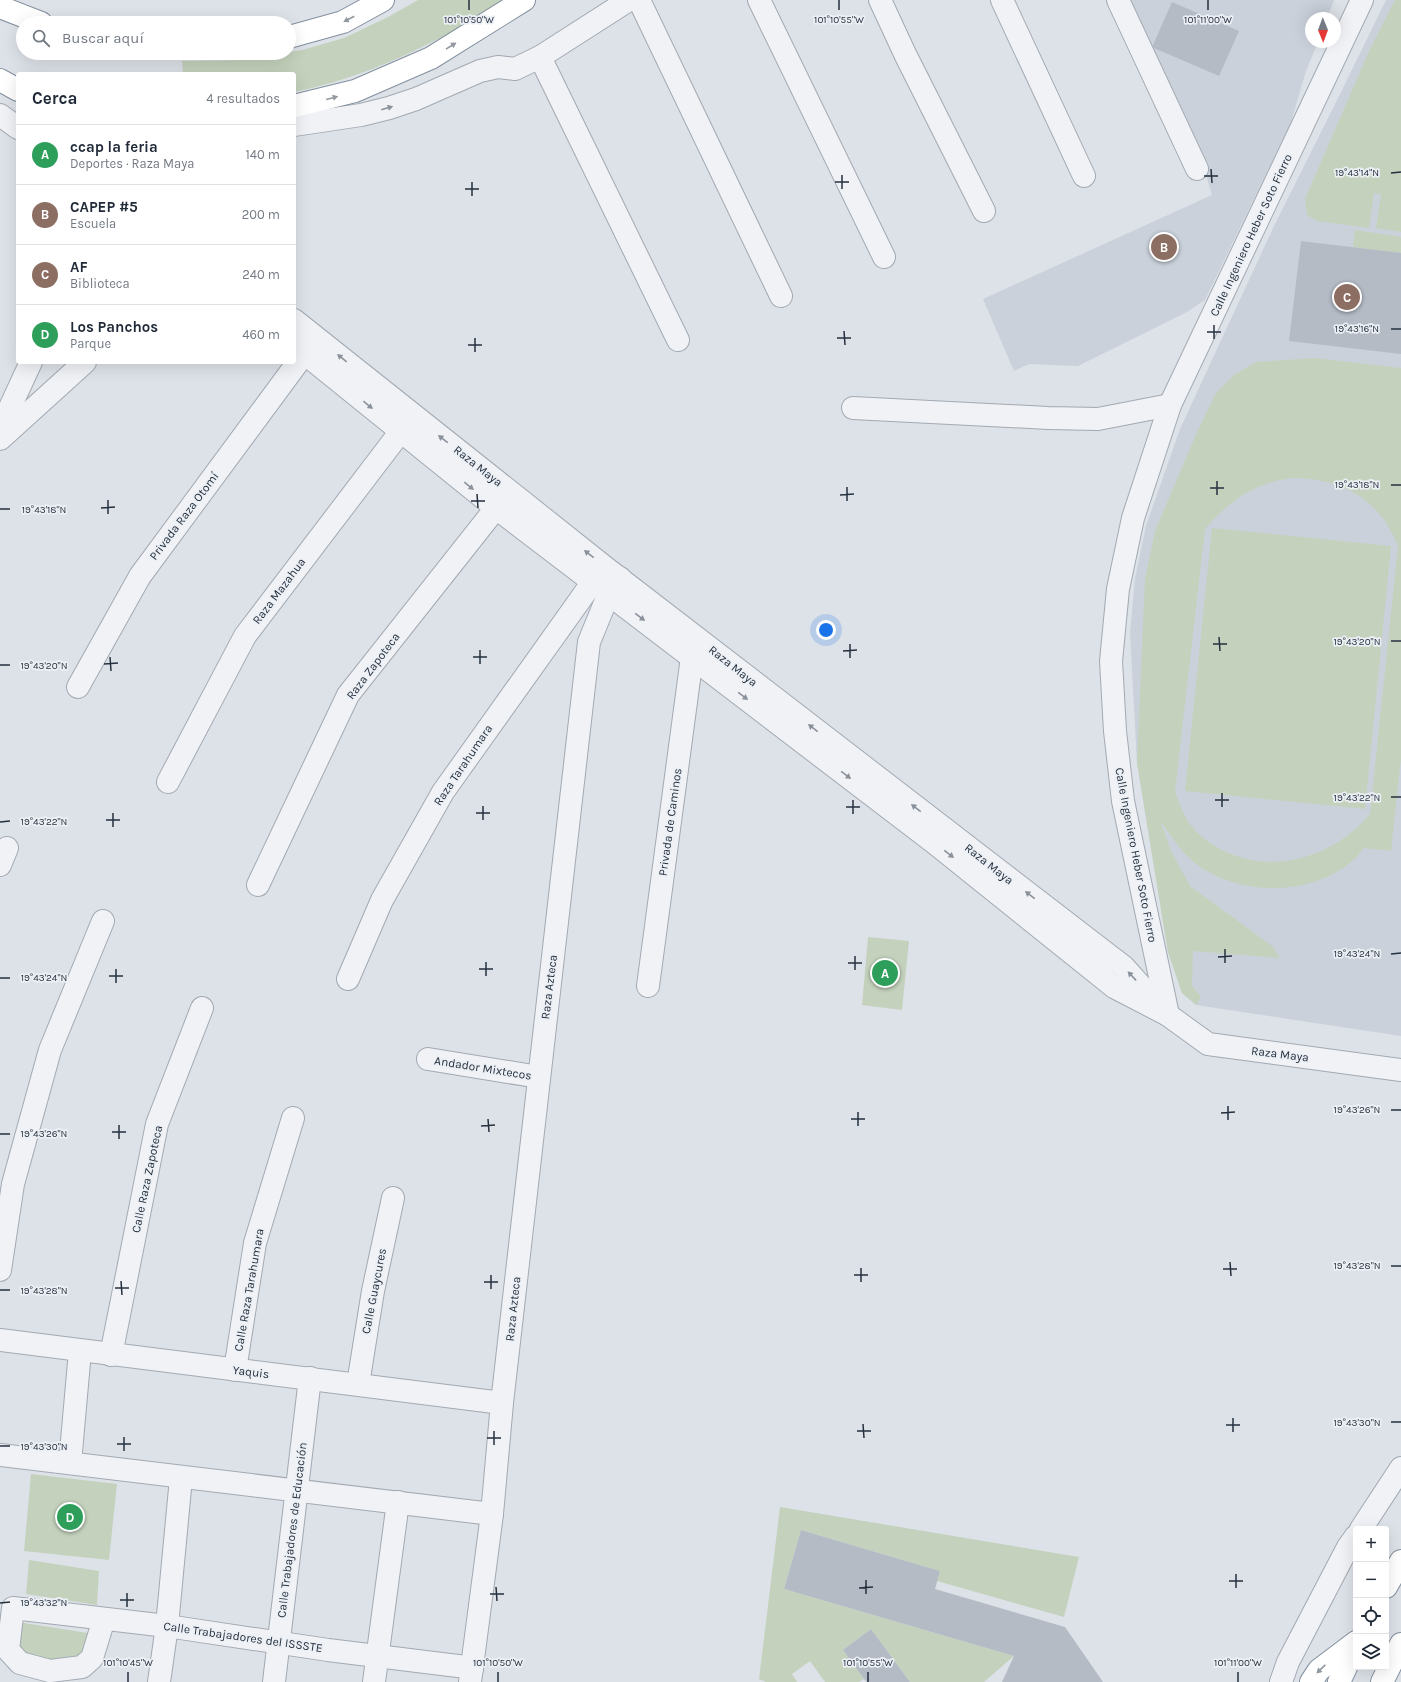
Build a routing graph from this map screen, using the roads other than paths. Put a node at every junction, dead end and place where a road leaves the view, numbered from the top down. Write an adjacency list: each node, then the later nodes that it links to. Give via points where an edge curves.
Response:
1 (384, 0): 12 (highway, one-way to 12, via 343,22)
2 (524, 0): 16 (highway, one-way to 2, via 355,91 431,58)
3 (629, 0): 13 (street)
4 (639, 0): 22 (street)
5 (759, 0): 21 (street)
6 (880, 0): 20 (street)
7 (1002, 0): 19 (street)
8 (1118, 0): 18 (street)
9 (1362, 0): 29 (street, Calle Ingeniero Heber Soto Fierro)
10 (0, 7): 11 (highway)
11 (23, 16)
12 (296, 35)
13 (540, 57): 17 (street, one-way to 13, via 389,108 480,71 498,67 515,69); 24 (street)
14 (0, 80): 15 (highway)
15 (16, 89)
16 (296, 106)
17 (296, 125)
18 (1197, 169)
19 (1084, 176)
20 (984, 211)
21 (884, 257)
22 (780, 296)
23 (296, 322): 31 (street, Raza Maya, one-way to 23)
24 (678, 340)
25 (299, 349): 31 (street, Raza Maya, one-way to 31)
26 (29, 364): 32 (street)
27 (84, 364): 33 (street)
28 (288, 364): 37 (street, Privada Raza Otomí, via 140,576)
29 (1170, 405): 30 (street, via 1098,419); 44 (street, Calle Ingeniero Heber Soto Fierro, via 1133,518 1118,588 1111,661 1114,731 1123,801)
30 (853, 408)
31 (406, 422): 34 (street, Raza Maya, one-way to 34); 35 (street, Raza Maya, one-way to 31); 38 (street, Raza Mazahua, via 245,636)
32 (0, 429)
33 (0, 439)
34 (496, 508): 35 (street, Raza Maya); 39 (street, Raza Zapoteca, via 348,695)
35 (607, 580): 36 (street, Raza Maya, one-way to 36); 41 (street, Raza Tarahumara, via 442,792 382,900); 44 (street, Raza Maya, one-way to 35, via 1124,967); 47 (street, Raza Azteca, via 589,642)
36 (692, 657): 42 (street, Privada de Caminos); 44 (street, Raza Maya, one-way to 44, via 932,841 1114,987)
37 (78, 687)
38 (168, 782)
39 (258, 885)
40 (103, 921): 50 (street, via 50,1050 13,1184)
41 (348, 979)
42 (648, 986)
43 (202, 1008): 53 (street, Calle Raza Zapoteca, via 157,1124)
44 (1168, 1015): 46 (street, Raza Maya, via 1208,1044)
45 (428, 1058): 47 (street, Andador Mixtecos)
46 (1401, 1070)
47 (539, 1077): 57 (street, Raza Azteca)
48 (293, 1118): 54 (street, Calle Raza Tarahumara, via 255,1244)
49 (394, 1198): 56 (street, Calle Guaycures, via 373,1291)
50 (0, 1270)
51 (0, 1340): 52 (street, Yaquis)
52 (80, 1350): 53 (street, Yaquis); 59 (street)
53 (111, 1355): 54 (street, Yaquis)
54 (235, 1370): 55 (street, Yaquis)
55 (310, 1378): 56 (street, Yaquis); 62 (street, Calle Trabajadores de Educación)
56 (358, 1384): 57 (street, Yaquis)
57 (502, 1403): 64 (street, Raza Azteca)
58 (0, 1455): 59 (street)
59 (70, 1463): 61 (street)
60 (1401, 1468): 65 (street)
61 (181, 1478): 62 (street); 70 (street)
62 (297, 1490): 63 (street); 71 (street, Calle Trabajadores de Educación)
63 (398, 1502): 64 (street); 75 (street)
64 (492, 1514): 76 (street, Raza Azteca)
65 (1362, 1526)
66 (1353, 1540): 81 (street, via 1288,1662)
67 (1401, 1561): 68 (highway)
68 (1389, 1582)
69 (104, 1619): 70 (street, Calle Trabajadores del ISSSTE); 77 (street, via 92,1658 82,1666); 77 (street, Calle Trabajadores del ISSSTE, via 13,1608 8,1650 20,1663)
70 (167, 1626): 71 (street, Calle Trabajadores del ISSSTE); 78 (street)
71 (279, 1642): 75 (street, Calle Trabajadores del ISSSTE); 79 (street, Calle Trabajadores de Educación)
72 (1353, 1644): 82 (highway, one-way to 82, via 1319,1670)
73 (1401, 1644): 84 (highway)
74 (1353, 1653): 83 (highway)
75 (378, 1656): 76 (street, Calle Trabajadores del ISSSTE, via 466,1667); 80 (street)
76 (471, 1675)
77 (49, 1676)
78 (159, 1682)
79 (274, 1682)
80 (374, 1682)
81 (1281, 1682)
82 (1311, 1682)
83 (1340, 1682)
84 (1382, 1682)

